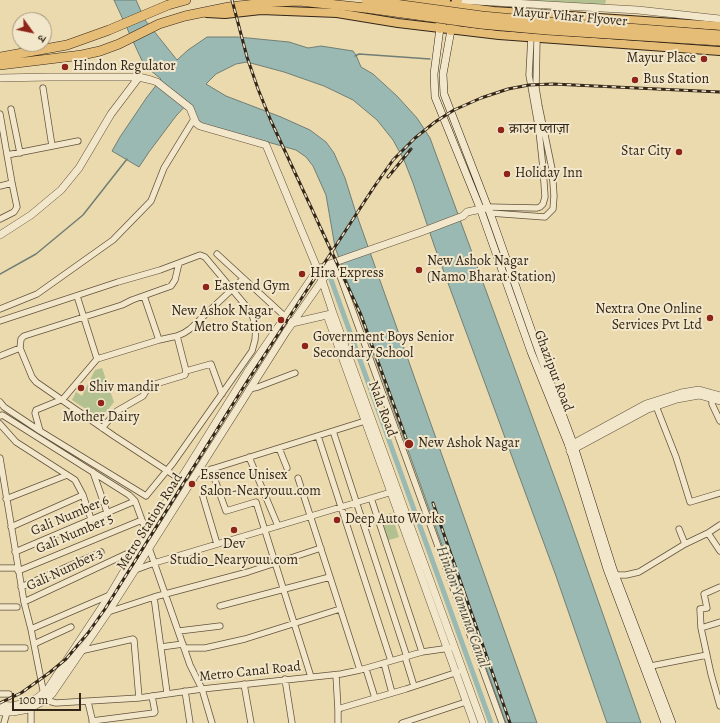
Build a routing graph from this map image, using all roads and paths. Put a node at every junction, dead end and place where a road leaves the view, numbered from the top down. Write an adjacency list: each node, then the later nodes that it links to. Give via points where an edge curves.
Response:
1 (186, 0): 19 (highway, via 66,45)
2 (365, 0): 15 (highway, Mayur Vihar Flyover, bridge, via 540,22)
3 (402, 0): 11 (main road, via 410,11 406,19)
4 (407, 0): 6 (main road)
5 (473, 1): 7 (street); 10 (street, via 638,10)
6 (444, 2): 7 (main road); 13 (highway)
7 (457, 2): 10 (main road, via 510,12 619,20); 14 (highway)
8 (204, 13): 11 (main road, via 225,14 261,10 330,13); 17 (highway, Mayur Vihar Flyover, bridge, via 229,7 299,1 547,30); 20 (highway, Mayur Vihar Flyover, via 159,24 100,51)
9 (720, 19): 10 (street)
10 (701, 21): 12 (main road)
11 (398, 23): 13 (main road)
12 (720, 26)
13 (440, 28): 14 (main road); 36 (street, Ghazipur Road, via 434,74 435,97)
14 (451, 30): 16 (main road); 35 (street, Ghazipur Road, via 443,74 444,94)
15 (720, 35)
16 (534, 38): 18 (main road); 34 (street, via 529,75 543,168 544,197); 37 (street, via 538,106 552,169 553,207)
17 (720, 41)
18 (720, 51)
19 (0, 57)
20 (0, 65)
21 (0, 78): 22 (street)
22 (139, 78): 26 (street, via 157,82 190,108); 39 (street, via 111,114 79,168 61,190 31,215)
23 (43, 88): 29 (street)
24 (11, 109): 30 (street)
25 (0, 114): 27 (street)
26 (194, 120): 43 (street, Nala Road, via 200,126 266,145); 49 (street, via 164,168 151,201 114,240 37,294)
27 (2, 137): 31 (street)
28 (78, 141): 29 (street)
29 (52, 146): 30 (street)
30 (20, 153): 31 (street)
31 (7, 155): 32 (street)
32 (12, 183): 33 (street); 38 (street, via 17,209)
33 (0, 186)
34 (540, 207): 35 (street); 37 (street)
35 (489, 210): 36 (street); 37 (street, via 546,217); 80 (street, Ghazipur Road)
36 (479, 211): 41 (street, via 468,217 463,216); 80 (street, Ghazipur Road, via 531,352)
37 (549, 214)
38 (0, 219)
39 (0, 235)
40 (217, 254): 44 (street)
41 (337, 261): 43 (street); 45 (street, Metro Station Road); 196 (street)
42 (179, 263): 46 (street, via 200,255 204,256); 47 (street); 48 (street, via 171,286)
43 (318, 269): 45 (street, Nala Road); 50 (street, Metro Station Road)
44 (244, 279): 46 (street); 54 (street)
45 (322, 280): 51 (street, Metro Station Road); 52 (street, Nala Road)
46 (233, 289): 57 (street, via 190,329); 65 (street, via 251,312 256,326 255,340 252,351)
47 (77, 296): 53 (street); 55 (street)
48 (144, 296): 53 (street); 58 (street)
49 (0, 309)
50 (290, 309): 51 (street); 54 (street, Metro Station Road)
51 (298, 314): 56 (street, Metro Station Road)
52 (330, 314): 56 (street); 75 (street, Nala Road)
53 (84, 317): 59 (street, via 24,336 20,341); 61 (street)
54 (285, 317): 56 (street); 91 (street, Metro Station Road)
55 (0, 321)
56 (292, 323): 64 (street, Metro Station Road)
57 (177, 336): 58 (street); 62 (street)
58 (159, 340): 61 (street)
59 (20, 348): 60 (street); 68 (street, via 36,382)
60 (0, 356)
61 (97, 359): 68 (street)
62 (186, 371): 65 (street, via 211,364); 76 (street, via 183,376 149,386 143,396 117,410)
63 (295, 373): 64 (street)
64 (249, 389): 88 (street, Metro Station Road)
65 (222, 394): 86 (street)
66 (720, 396): 80 (street, via 699,390 646,404)
67 (712, 398): 69 (street); 71 (street, via 699,395); 73 (street)
68 (63, 400): 76 (street); 78 (street, via 36,410)
69 (720, 401)
70 (0, 402): 78 (street)
71 (656, 406): 80 (street); 94 (street, via 690,502)
72 (0, 416): 87 (street, via 4,416)
73 (720, 421)
74 (0, 424): 89 (street, via 16,442)
75 (369, 425): 77 (street); 93 (street, Nala Road)
76 (102, 428): 86 (street)
77 (333, 431): 79 (street); 100 (street)
78 (40, 432): 86 (street, via 146,496)
79 (318, 436): 81 (street); 101 (street)
80 (572, 447): 126 (street, Ghazipur Road); 197 (street, Ghazipur Road, via 607,569)
81 (280, 448): 82 (street); 84 (street)
82 (249, 457): 85 (street); 107 (street)
83 (0, 458): 98 (street)
84 (287, 468)
85 (211, 469): 88 (street); 110 (street, via 226,512 256,502)
86 (167, 470): 91 (street)
87 (93, 472): 99 (street); 102 (street)
88 (195, 474): 92 (street, Metro Station Road)
89 (67, 475): 95 (street, via 76,480); 98 (street)
90 (298, 478): 103 (street)
91 (180, 480): 92 (street); 112 (street, Metro Station Road)
92 (189, 484): 115 (street, Metro Station Road)
93 (394, 491): 97 (street); 150 (street, Nala Road)
94 (720, 493)
95 (83, 495): 104 (street); 108 (street)
96 (203, 497): 113 (street)
97 (371, 498): 100 (street); 154 (street)
98 (6, 499): 108 (street)
99 (135, 501): 102 (street, Gali Number 6); 105 (street)
100 (356, 503): 101 (street); 156 (street)
101 (341, 507): 103 (street); 157 (street)
102 (108, 512): 104 (street, Gali Number 6)
103 (310, 517): 107 (street); 116 (street)
104 (91, 519): 119 (street, Gali Number 6)
105 (142, 520): 112 (street); 124 (street, Gali Number 5)
106 (720, 525): 111 (street)
107 (278, 526): 110 (street)
108 (10, 527): 119 (street)
109 (679, 529): 114 (street)
110 (264, 530): 113 (street); 122 (street)
111 (708, 533): 114 (street); 118 (street)
112 (147, 534): 115 (street); 117 (street, Metro Station Road)
113 (217, 544): 121 (street)
114 (685, 544): 126 (street, via 639,572)
115 (149, 548): 121 (street); 125 (street, Metro Station Road)
116 (321, 548): 122 (street); 127 (street)
117 (137, 549): 132 (street, Metro Station Road); 134 (street, Gali Number 3)
118 (720, 550)
119 (15, 552): 124 (street)
120 (101, 552): 128 (street)
121 (154, 563): 125 (street); 131 (street)
122 (274, 563): 130 (street); 131 (street)
123 (0, 568): 124 (street)
124 (18, 570): 128 (street)
125 (135, 570): 139 (street, Metro Station Road)
126 (616, 575): 159 (street, Ghazipur Road)
127 (330, 578): 130 (street); 138 (street)
128 (21, 587): 134 (street)
129 (720, 587): 144 (street, via 704,594 707,608 700,609)
130 (283, 589): 135 (street); 141 (street)
131 (166, 594): 133 (street); 146 (street)
132 (110, 595): 145 (street); 175 (street, Metro Station Road, via 47,690)
133 (154, 597): 139 (street); 149 (street)
134 (24, 602): 145 (street)
135 (220, 606)
136 (0, 607): 137 (street)
137 (17, 607)
138 (340, 609): 141 (street); 160 (street)
139 (108, 612): 153 (street, Metro Station Road)
140 (720, 622): 144 (street)
141 (294, 624): 148 (street, via 232,643 205,648); 163 (street)
142 (220, 626): 146 (street)
143 (71, 627): 147 (street)
144 (701, 628): 155 (street)
145 (31, 629): 147 (street)
146 (179, 631): 148 (street)
147 (34, 644): 175 (street)
148 (184, 646): 149 (street); 167 (street)
149 (161, 647): 169 (street)
150 (451, 647): 154 (street, Metro Canal Road); 161 (street, Nala Road)
151 (0, 648): 152 (street)
152 (25, 648)
153 (80, 651): 175 (street, Metro Station Road, via 52,694); 176 (street, via 134,639)
154 (422, 652): 156 (street, Metro Canal Road)
155 (707, 655): 159 (street); 181 (street)
156 (406, 657): 157 (street, Metro Canal Road); 166 (street)
157 (391, 661): 158 (street, Metro Canal Road)
158 (384, 663): 160 (street, Metro Canal Road); 170 (street)
159 (651, 666): 198 (street, Ghazipur Road)
160 (363, 670): 162 (street, Metro Canal Road); 177 (street)
161 (459, 672): 166 (street); 171 (street, Nala Road)
162 (336, 675): 163 (street, Metro Canal Road); 183 (street)
163 (311, 678): 164 (street, Metro Canal Road)
164 (286, 679): 165 (street, Metro Canal Road); 191 (street)
165 (244, 684): 167 (street, Metro Canal Road); 190 (street)
166 (414, 686): 170 (street)
167 (202, 689): 168 (street, Metro Canal Road); 189 (street)
168 (185, 691): 169 (street, Metro Canal Road); 188 (street)
169 (166, 693): 174 (street, Metro Canal Road)
170 (392, 693): 177 (street)
171 (467, 693): 179 (street, Nala Road); 195 (street, Nala Road)
172 (0, 694): 173 (street)
173 (9, 694)
174 (152, 696): 176 (street, Metro Canal Road); 185 (street, via 154,713)
175 (45, 697): 178 (street, Metro Canal Road, via 56,703); 180 (street, Metro Station Road, via 11,706); 182 (street, Metro Station Road)
176 (139, 698): 178 (street, Metro Canal Road)
177 (375, 698): 183 (street)
178 (88, 702): 185 (street)
179 (466, 702): 193 (street); 194 (street, Nala Road)
180 (0, 705)
181 (720, 706)
182 (32, 708): 184 (street, Metro Station Road); 187 (street)
183 (338, 710): 192 (street)
184 (2, 712): 186 (street)
185 (93, 722)
186 (4, 723)
187 (31, 723)
188 (190, 723)
189 (212, 723)
190 (251, 723)
191 (292, 723)
192 (338, 723)
193 (402, 723)
194 (474, 723)
195 (482, 723)
196 (502, 723)
197 (665, 723)
198 (672, 723)

